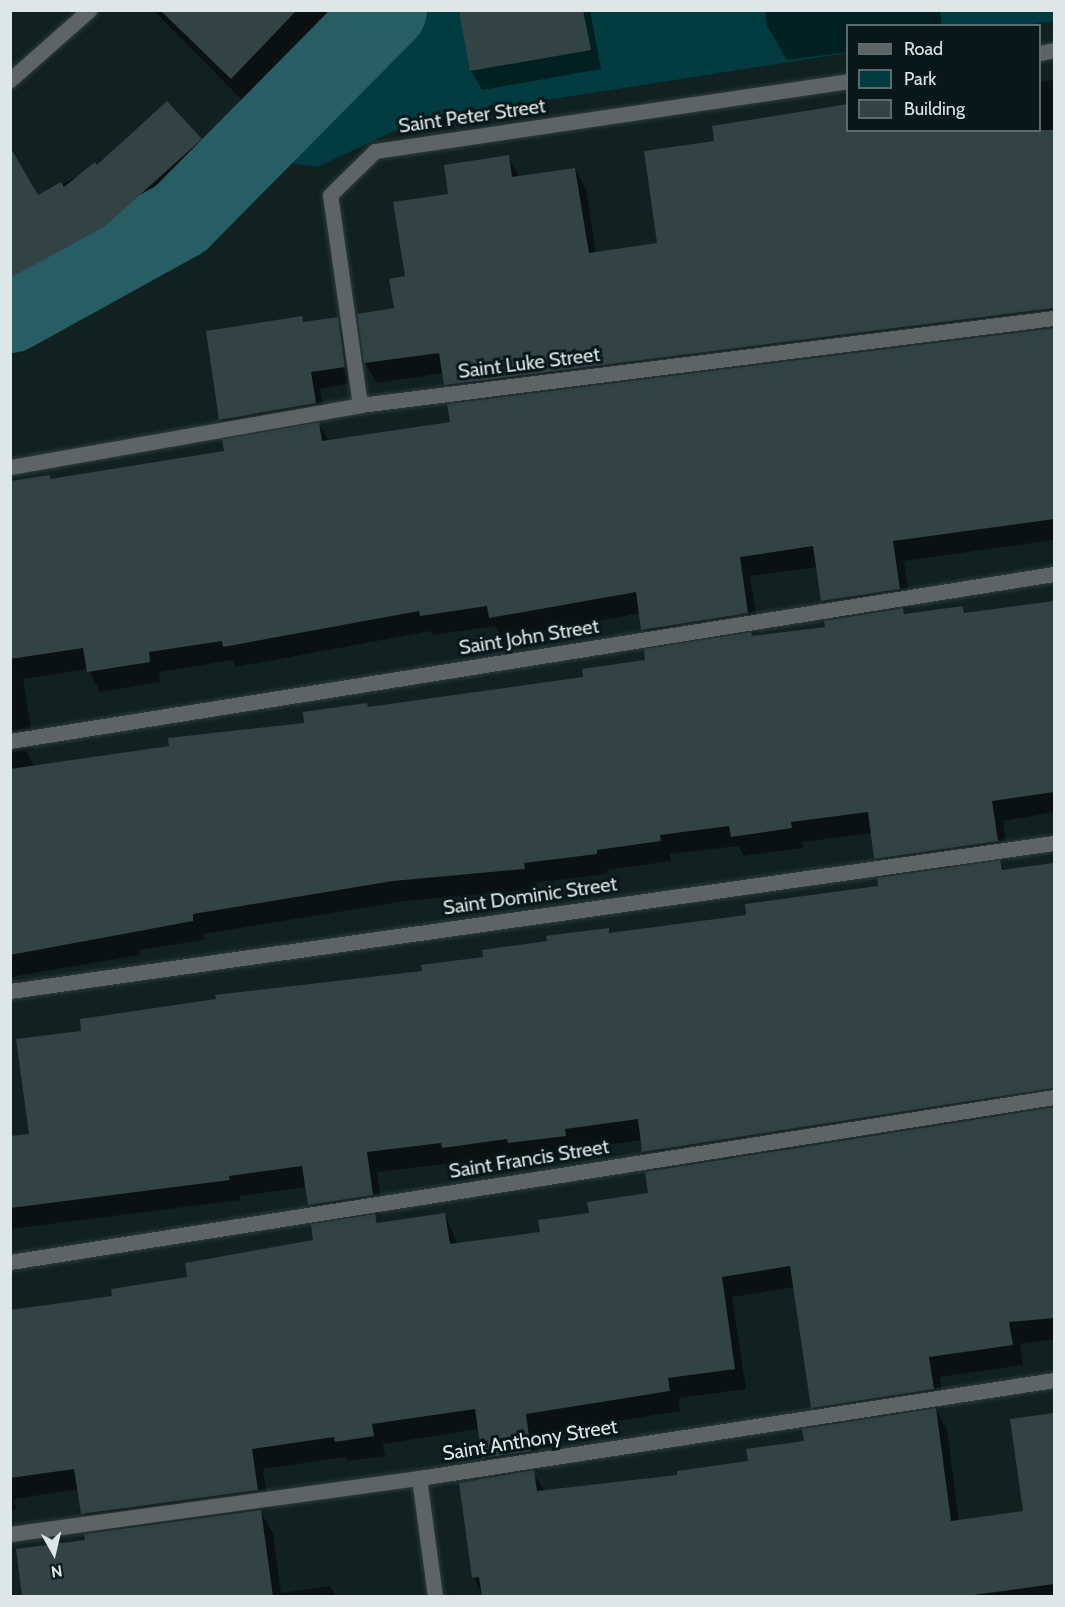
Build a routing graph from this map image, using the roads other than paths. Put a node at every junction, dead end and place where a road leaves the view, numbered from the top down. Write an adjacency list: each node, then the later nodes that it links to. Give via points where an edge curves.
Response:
1 (89, 10): 2 (street)
2 (10, 80)
3 (846, 81): 5 (street, Saint Peter Street, via 375,151 330,195)
4 (1054, 318): 5 (street, Saint Luke Street)
5 (360, 405): 6 (street, Saint Luke Street)
6 (10, 467)
7 (1054, 574): 8 (street, Saint John Street)
8 (10, 741)
9 (1054, 843): 10 (street, Saint Dominic Street)
10 (10, 991)
11 (1054, 1097): 12 (street, Saint Francis Street)
12 (10, 1262)
13 (1054, 1380): 14 (street, Saint Anthony Street)
14 (419, 1478): 15 (street, Saint Anthony Street); 16 (street)
15 (10, 1534)
16 (435, 1596)

